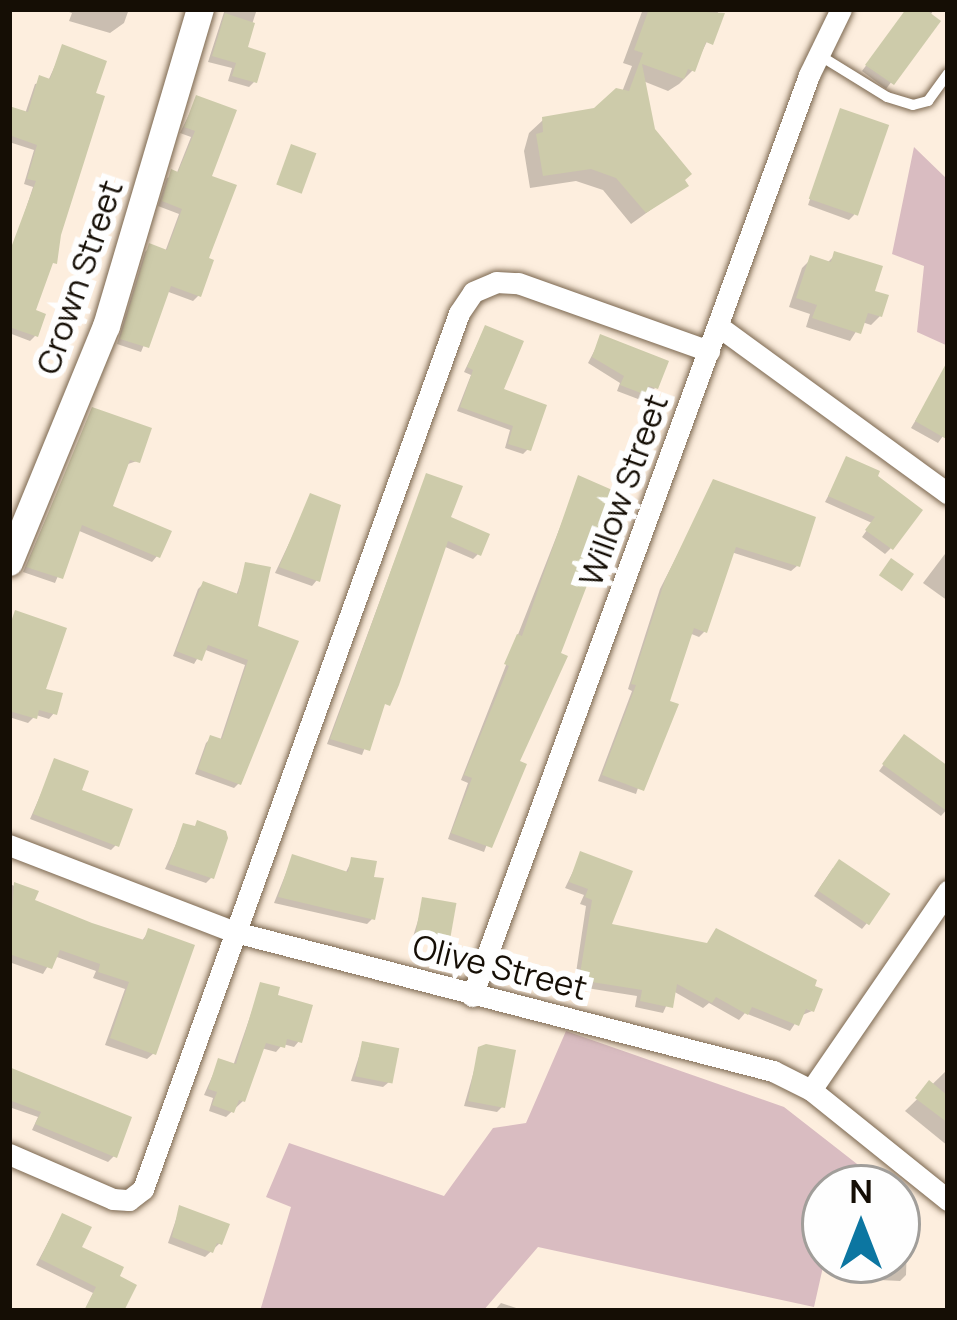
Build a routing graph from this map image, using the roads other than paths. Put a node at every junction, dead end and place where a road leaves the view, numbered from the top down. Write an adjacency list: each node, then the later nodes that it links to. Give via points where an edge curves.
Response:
1 (200, 9): 8 (street, Crown Street, via 106,326)
2 (841, 9): 3 (street, Willow Street)
3 (819, 55): 4 (lane, via 913,105 928,100); 5 (street, Willow Street)
4 (948, 73)
5 (718, 326): 6 (street, Willow Street); 7 (street)
6 (709, 351): 11 (street, via 518,283 473,292); 12 (street, Willow Street)
7 (948, 494)
8 (9, 562)
9 (9, 845): 11 (street, Olive Street)
10 (948, 892): 13 (street)
11 (235, 932): 12 (street, Olive Street); 14 (street, via 143,1190 113,1199)
12 (472, 996): 13 (street, Olive Street, via 728,1057)
13 (811, 1090): 15 (street, Olive Street)
14 (9, 1154)
15 (948, 1200)

